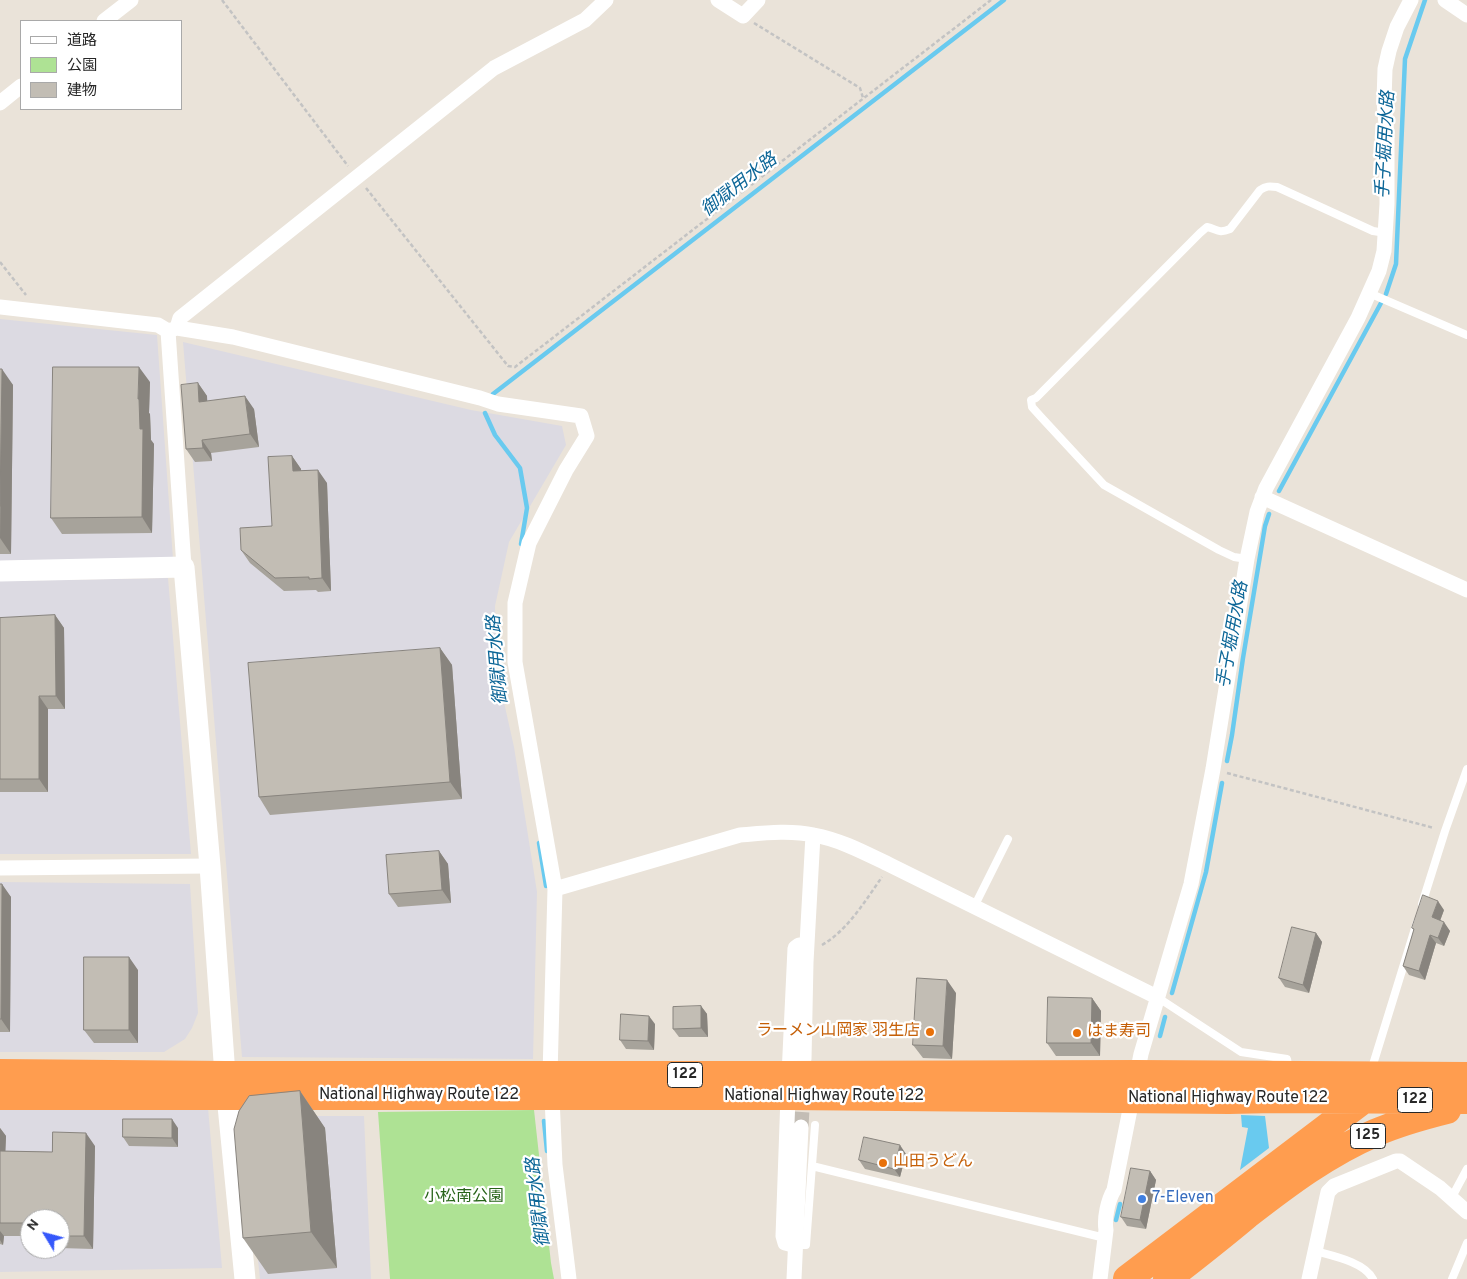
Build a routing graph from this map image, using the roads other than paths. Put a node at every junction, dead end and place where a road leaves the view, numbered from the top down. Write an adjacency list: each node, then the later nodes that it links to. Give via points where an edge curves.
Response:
1 (131, 0): 8 (street)
2 (606, 0): 14 (street, via 585,20 494,68 180,318)
3 (718, 0): 4 (street, via 743,16)
4 (758, 0)
5 (1411, 0): 11 (street, via 1397,27 1385,69)
6 (1446, 0): 7 (street)
7 (1467, 15)
8 (105, 20)
9 (20, 87): 10 (street)
10 (0, 103)
11 (1386, 233): 12 (street, via 1384,251); 17 (lane, via 1373,231 1277,187 1264,187 1230,229 1218,232 1207,227 1200,233 1031,400 1032,407 1104,484 1219,550)
12 (1370, 292): 15 (lane); 16 (street)
13 (0, 307): 14 (street, via 158,324)
14 (173, 329): 18 (street); 26 (street, via 233,337 498,404 581,416 587,436 529,542 515,603 515,662)
15 (1467, 335)
16 (1262, 497): 17 (street); 20 (street)
17 (1247, 559): 29 (street, via 1191,884)
18 (184, 567): 19 (street); 24 (street)
19 (0, 571)
20 (1467, 590)
21 (1467, 769): 37 (lane)
22 (813, 835): 26 (street, via 740,835); 27 (street, via 848,845); 28 (street)
23 (1008, 839): 27 (lane)
24 (210, 866): 25 (street); 34 (street)
25 (0, 868)
26 (555, 889): 35 (street)
27 (974, 907): 29 (street)
28 (814, 946): 33 (street); 33 (street, via 799,945 796,948)
29 (1157, 997): 31 (lane, via 1241,1052 1287,1059); 36 (street)
30 (0, 1073): 34 (highway, National Highway Route 122 / 122)
31 (1289, 1074): 36 (highway, National Highway Route 122 / 122); 37 (highway, National Highway Route 122 / 122)
32 (1467, 1076): 37 (highway, National Highway Route 122 / 122, via 1403,1076)
33 (794, 1077): 35 (highway, National Highway Route 122 / 122); 36 (highway, National Highway Route 122 / 122); 50 (street, via 783,1236 784,1242)
34 (226, 1085): 35 (highway, National Highway Route 122 / 122); 38 (highway, National Highway Route 122 / 122); 52 (street)
35 (551, 1086): 53 (street, via 555,1165)
36 (1134, 1086): 39 (highway, National Highway Route 122 / 122, via 1229,1100); 48 (street, via 1105,1224)
37 (1366, 1088): 39 (highway, National Highway Route 122 / 122); 40 (highway, National Highway Route 122 / 122); 43 (highway, 125)
38 (0, 1096)
39 (1274, 1099): 43 (highway, via 1290,1108 1301,1120 1302,1135)
40 (1467, 1100)
41 (1467, 1105): 57 (highway, 125, via 1393,1126 1334,1154 1279,1190)
42 (808, 1126): 44 (lane); 50 (street)
43 (1297, 1151): 56 (highway, 125)
44 (812, 1166): 48 (lane); 50 (lane, via 806,1245)
45 (1467, 1169): 46 (lane)
46 (1452, 1197): 47 (street); 51 (street, via 1396,1161 1334,1186 1328,1192)
47 (1467, 1212)
48 (1105, 1238): 55 (street)
49 (1467, 1243): 60 (lane)
50 (795, 1244): 54 (street)
51 (1316, 1251): 58 (street); 59 (lane, via 1355,1264)
52 (245, 1279)
53 (569, 1279)
54 (794, 1279)
55 (1100, 1279)
56 (1127, 1279)
57 (1167, 1279)
58 (1310, 1279)
59 (1372, 1279)
60 (1452, 1279)

